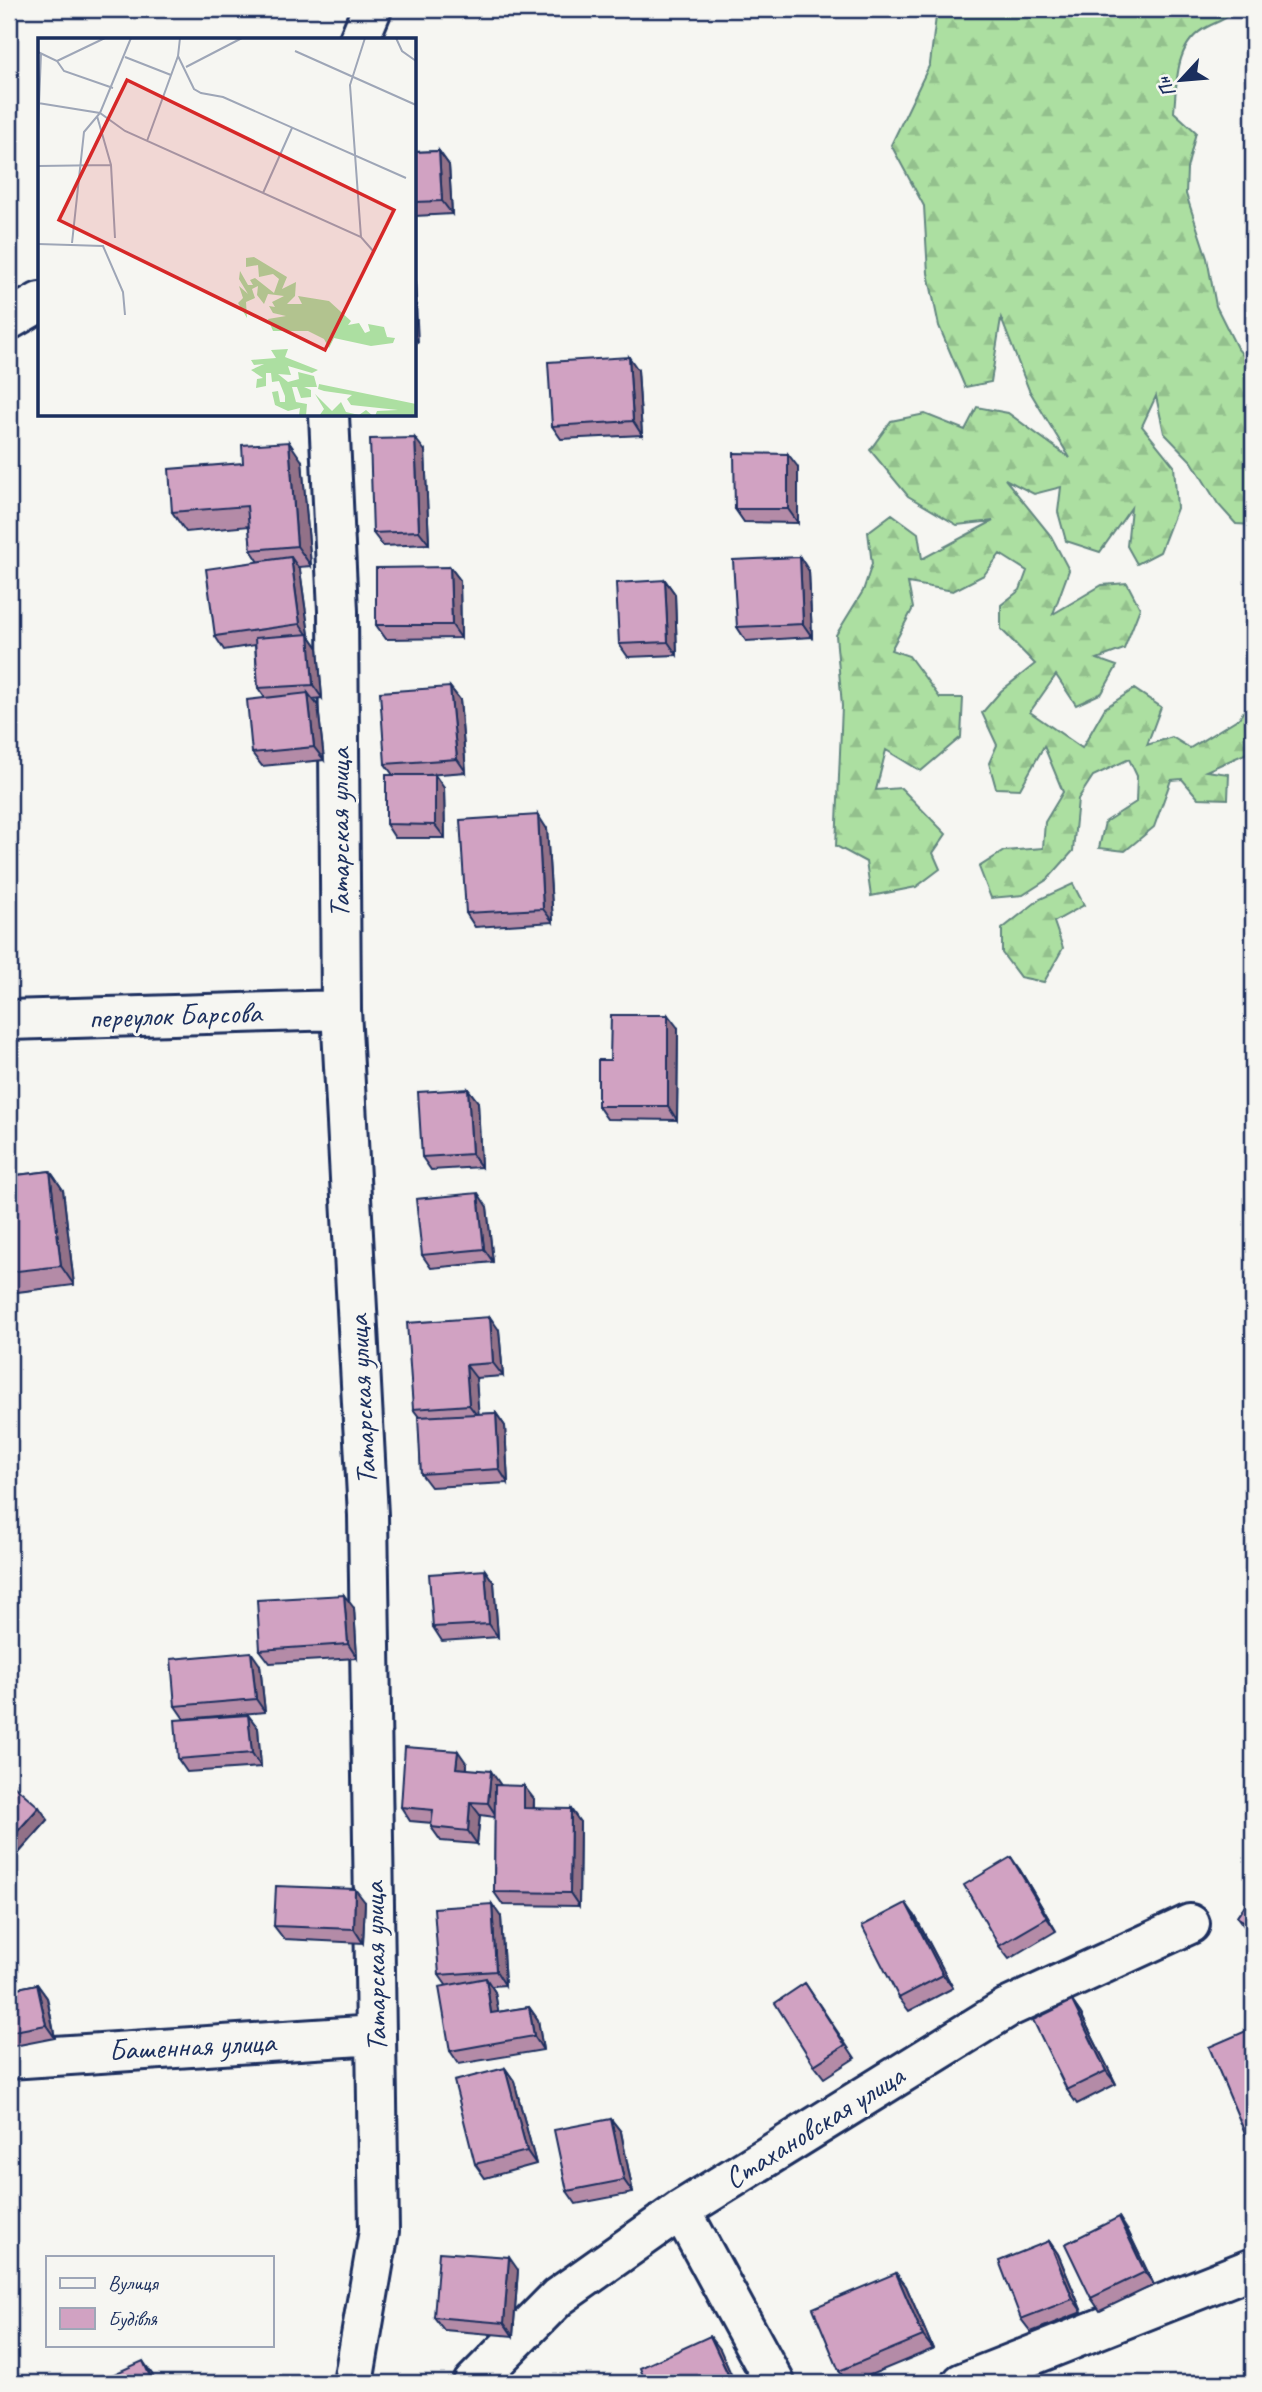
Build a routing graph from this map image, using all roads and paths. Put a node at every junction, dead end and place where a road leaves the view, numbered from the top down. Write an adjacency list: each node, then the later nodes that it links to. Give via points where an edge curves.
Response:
1 (372, 9): 2 (street)
2 (360, 38)
3 (38, 303): 4 (street)
4 (9, 320)
5 (329, 416): 6 (street, Татарская улица, via 338,611)
6 (341, 1010): 7 (street, переулок Барсова); 9 (street, Татарская улица, via 368,1515)
7 (9, 1020)
8 (1190, 1924): 11 (street, Стахановская улица, via 1007,2008)
9 (376, 2035): 10 (street, Башенная улица); 13 (street, Татарская улица, via 379,2231)
10 (9, 2059)
11 (681, 2210): 14 (street, Стахановская улица, via 558,2297); 15 (street)
12 (1253, 2268): 16 (street)
13 (353, 2383)
14 (473, 2383)
15 (775, 2383)
16 (962, 2383)

